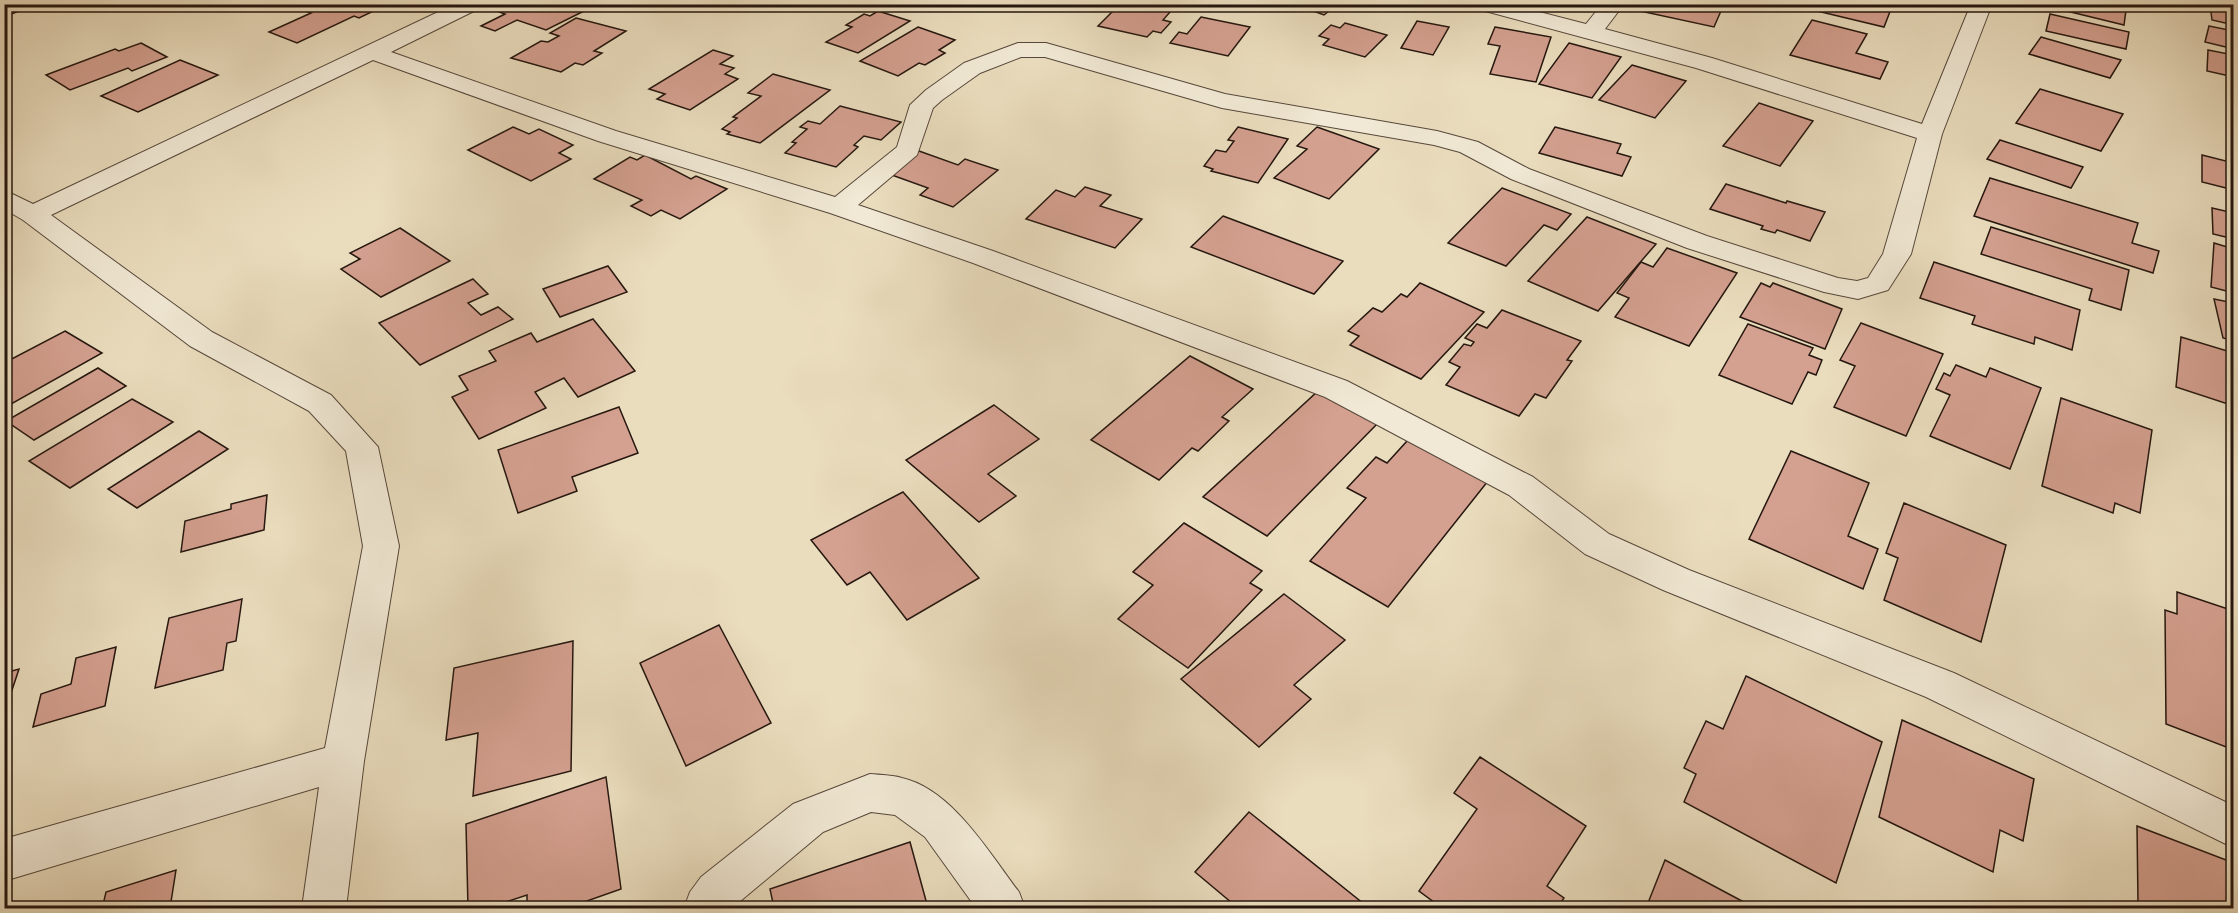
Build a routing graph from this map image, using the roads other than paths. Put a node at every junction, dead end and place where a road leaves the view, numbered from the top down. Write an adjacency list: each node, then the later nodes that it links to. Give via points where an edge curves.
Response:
1 (1481, 4): 5 (street)
2 (1614, 4): 5 (street)
3 (1982, 4): 7 (street)
4 (463, 6): 6 (street)
5 (1591, 32): 7 (street)
6 (371, 52): 8 (street); 9 (street, via 607,136)
7 (1930, 134): 9 (street, via 1897,254 1878,284 1858,290 1834,286 1697,242 1520,174 1469,147 1437,138 1221,101 1031,48 972,68 922,105 908,150)
8 (18, 206): 10 (street, via 201,339 320,403 362,447 381,546)
9 (839, 207): 11 (street, via 1336,389 1521,486 1597,544 1676,580 1940,685)
10 (343, 761): 12 (street); 13 (street)
11 (2234, 828)
12 (4, 860)
13 (324, 909)
14 (706, 909): 15 (street, via 717,892 808,818 870,793 903,797 940,823)
15 (1003, 909)

